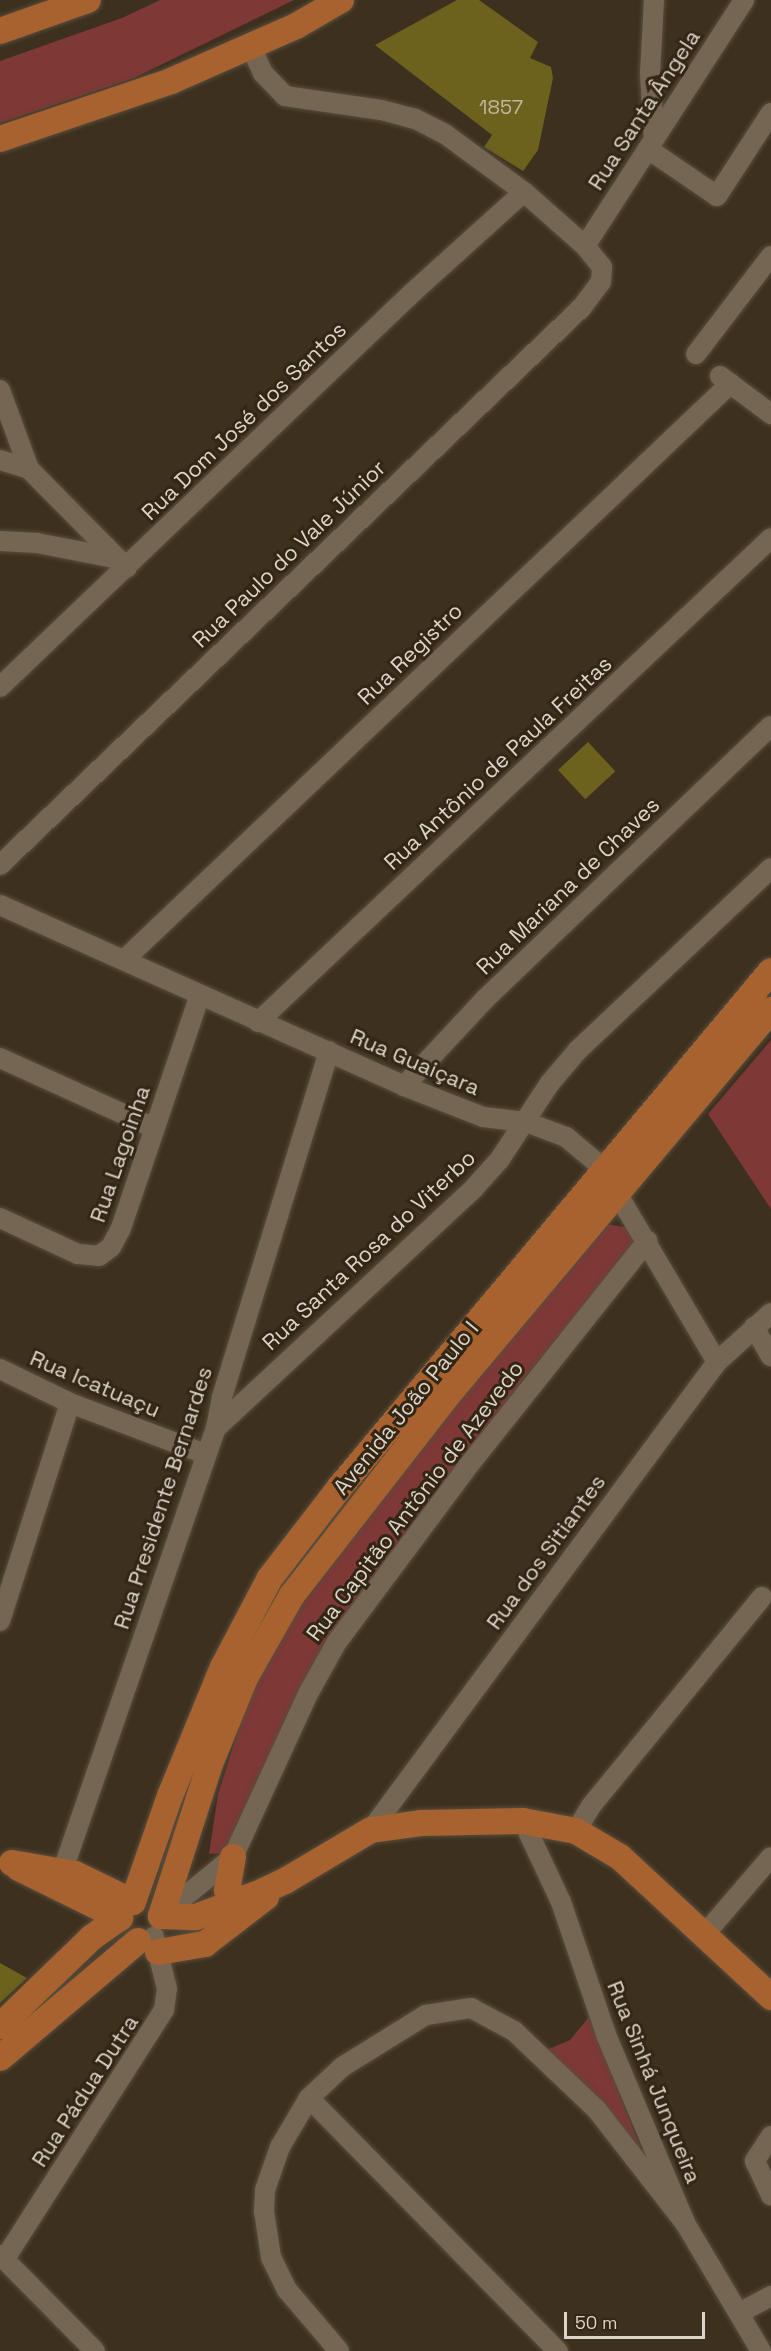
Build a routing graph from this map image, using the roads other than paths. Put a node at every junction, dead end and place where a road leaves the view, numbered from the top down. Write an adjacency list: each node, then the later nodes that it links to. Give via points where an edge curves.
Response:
1 (341, 0): 6 (main road)
2 (654, 0): 9 (street)
3 (744, 0): 9 (street, Rua Santa Ângela)
4 (75, 2): 5 (main road)
5 (0, 31)
6 (250, 46): 8 (main road, via 171,81); 10 (street, via 263,73 285,96 414,119 445,134)
7 (771, 113): 9 (street, via 717,196)
8 (0, 139)
9 (651, 144): 11 (street, Rua Santa Ângela)
10 (524, 192): 11 (street); 20 (street, Rua Dom José dos Santos)
11 (585, 246): 23 (street, Rua Paulo do Vale Júnior, via 603,272 582,307)
12 (771, 256): 13 (street)
13 (696, 354)
14 (0, 390): 17 (street)
15 (771, 414): 26 (street, Rua Registro, via 725,380)
16 (0, 460): 17 (street)
17 (29, 469): 20 (street)
18 (771, 538): 30 (street, Rua Antônio de Paula Freitas)
19 (0, 541): 20 (street, via 37,543)
20 (120, 563): 21 (street, Rua Dom José dos Santos)
21 (0, 687)
22 (771, 726): 33 (street, Rua Mariana de Chaves, via 493,992)
23 (0, 865)
24 (771, 868): 34 (street, Rua Santa Rosa do Viterbo, via 578,1050 550,1083)
25 (0, 905): 26 (street, Rua Guaiçara)
26 (123, 960): 28 (street, Rua Guaiçara)
27 (771, 971): 36 (main road, Avenida João Paulo I)
28 (200, 994): 30 (street, Rua Guaiçara); 35 (street, Rua Lagoinha)
29 (771, 1010): 36 (main road, Avenida João Paulo I)
30 (258, 1022): 31 (street, Rua Guaiçara)
31 (329, 1051): 33 (street, Rua Guaiçara); 45 (street, Rua Presidente Bernardes, via 222,1397)
32 (0, 1058): 35 (street)
33 (404, 1086): 34 (street, Rua Guaiçara, via 483,1117)
34 (526, 1122): 36 (street, Rua Guaiçara, via 566,1137); 45 (street, Rua Santa Rosa do Viterbo, via 474,1188)
35 (154, 1128): 37 (street, Rua Lagoinha, via 116,1239 99,1256 78,1254)
36 (610, 1181): 38 (street, Rua Guaiçara); 58 (main road, Avenida João Paulo I, via 270,1578 223,1667); 60 (main road, Avenida João Paulo I, via 322,1554 273,1625 245,1678 210,1764)
37 (0, 1218)
38 (647, 1241): 42 (street, Rua Guaiçara); 52 (street, Rua Capitão Antônio de Azevedo, via 465,1470 337,1642 309,1692)
39 (771, 1313): 40 (street, Rua dos Sitiantes)
40 (754, 1327): 41 (street); 42 (street, Rua dos Sitiantes)
41 (771, 1356)
42 (717, 1362): 50 (street, Rua dos Sitiantes)
43 (0, 1369): 44 (street, Rua Icatuaçu)
44 (69, 1403): 46 (street, Rua Icatuaçu); 48 (street)
45 (216, 1428): 46 (street, Rua Presidente Bernardes)
46 (205, 1454): 55 (street, Rua Presidente Bernardes)
47 (762, 1597): 51 (street, via 591,1806)
48 (0, 1621)
49 (523, 1821): 50 (main road, via 421,1823); 51 (main road); 67 (street, Rua Sinhá Junqueira, via 561,1902 607,2037)
50 (371, 1830): 56 (main road)
51 (576, 1831): 59 (main road, via 642,1874)
52 (233, 1857): 57 (main road, via 227,1890); 60 (street, Rua Capitão Antônio de Azevedo)
53 (771, 1857): 59 (street)
54 (6, 1860): 55 (main road)
55 (59, 1879): 58 (main road)
56 (285, 1881): 57 (main road); 60 (main road, via 224,1933 205,1944)
57 (239, 1900): 60 (main road)
58 (127, 1910): 60 (main road, via 123,1932); 60 (main road, via 152,1903); 62 (main road, via 91,1938)
59 (705, 1934): 61 (main road)
60 (153, 1937): 63 (main road); 68 (street, Rua Pádua Dutra, via 167,1989 155,2028)
61 (771, 1997)
62 (0, 2026)
63 (0, 2058)
64 (309, 2098): 67 (street, via 342,2067 426,2015 456,2008 485,2013 529,2043 597,2110); 72 (street, via 280,2147 266,2190 266,2237 286,2290); 73 (street)
65 (771, 2136): 66 (street, via 755,2161)
66 (771, 2196)
67 (685, 2223): 70 (street, Rua Sinhá Junqueira)
68 (2, 2258): 71 (street)
69 (771, 2296): 70 (street)
70 (739, 2313): 74 (street, Rua Sinhá Junqueira)
71 (95, 2351)
72 (339, 2351)
73 (558, 2351)
74 (761, 2351)

